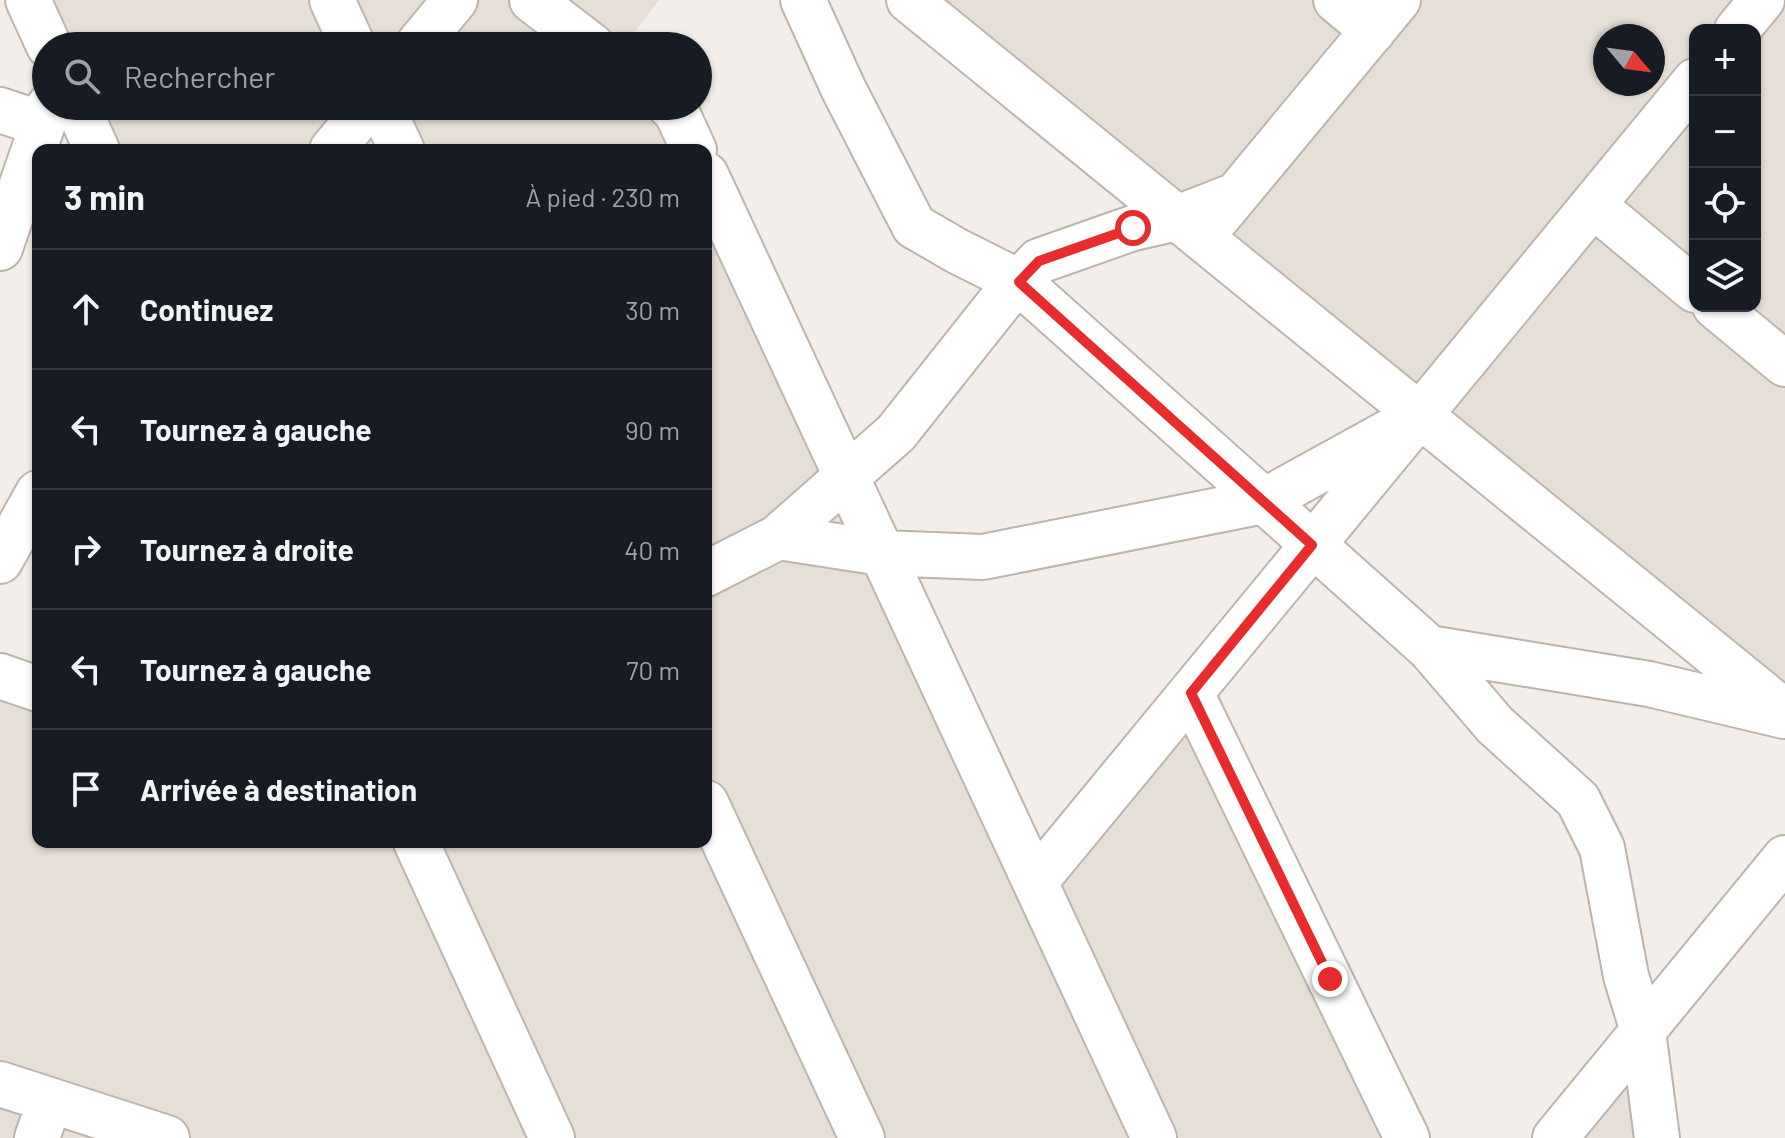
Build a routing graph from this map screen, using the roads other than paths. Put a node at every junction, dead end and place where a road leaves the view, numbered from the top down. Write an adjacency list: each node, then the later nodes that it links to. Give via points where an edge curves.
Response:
1 (28, 0): 11 (street)
2 (332, 0): 12 (street)
3 (455, 0): 13 (street)
4 (532, 0): 14 (street)
5 (803, 0): 33 (street, via 914,226)
6 (909, 0): 31 (street)
7 (1336, 0): 9 (street)
8 (1762, 0): 10 (street)
9 (1386, 16): 31 (street, via 1236,195)
10 (1742, 24)
11 (43, 32)
12 (347, 32)
13 (429, 32)
14 (574, 32)
15 (1689, 88): 30 (street)
16 (0, 110): 17 (street)
17 (32, 111)
18 (53, 120): 23 (street)
19 (65, 120): 24 (street)
20 (357, 120): 25 (street)
21 (388, 120): 26 (street)
22 (680, 120): 27 (street)
23 (43, 144)
24 (91, 144)
25 (337, 144)
26 (399, 144)
27 (691, 144)
28 (32, 170): 32 (street)
29 (712, 188): 38 (street)
30 (1593, 205): 34 (street); 37 (street)
31 (1189, 227): 33 (street, via 1133,228 1039,261); 37 (street)
32 (0, 248)
33 (1019, 282): 38 (street); 39 (street)
34 (1689, 285)
35 (1722, 312): 36 (street)
36 (1785, 364)
37 (1420, 415): 39 (street); 42 (street); 50 (street)
38 (851, 486): 41 (street); 43 (street)
39 (1264, 501): 42 (street); 43 (street, via 983,557)
40 (32, 504): 44 (street)
41 (778, 537): 43 (street); 45 (street)
42 (1312, 545): 46 (street); 49 (street)
43 (882, 553): 54 (street)
44 (0, 561)
45 (712, 571)
46 (1429, 648): 50 (street, via 1649,684); 55 (street, via 1495,725 1578,800 1602,848 1626,976)
47 (0, 676): 48 (street)
48 (32, 687)
49 (1191, 693): 54 (street); 62 (street)
50 (1785, 714)
51 (712, 816): 60 (street)
52 (419, 848): 59 (street)
53 (1785, 858): 55 (street)
54 (1035, 882): 61 (street)
55 (1643, 1031): 63 (street); 64 (street)
56 (0, 1084): 57 (street)
57 (43, 1119): 58 (street)
58 (167, 1138)
59 (552, 1138)
60 (862, 1138)
61 (1154, 1138)
62 (1407, 1138)
63 (1555, 1138)
64 (1657, 1138)

